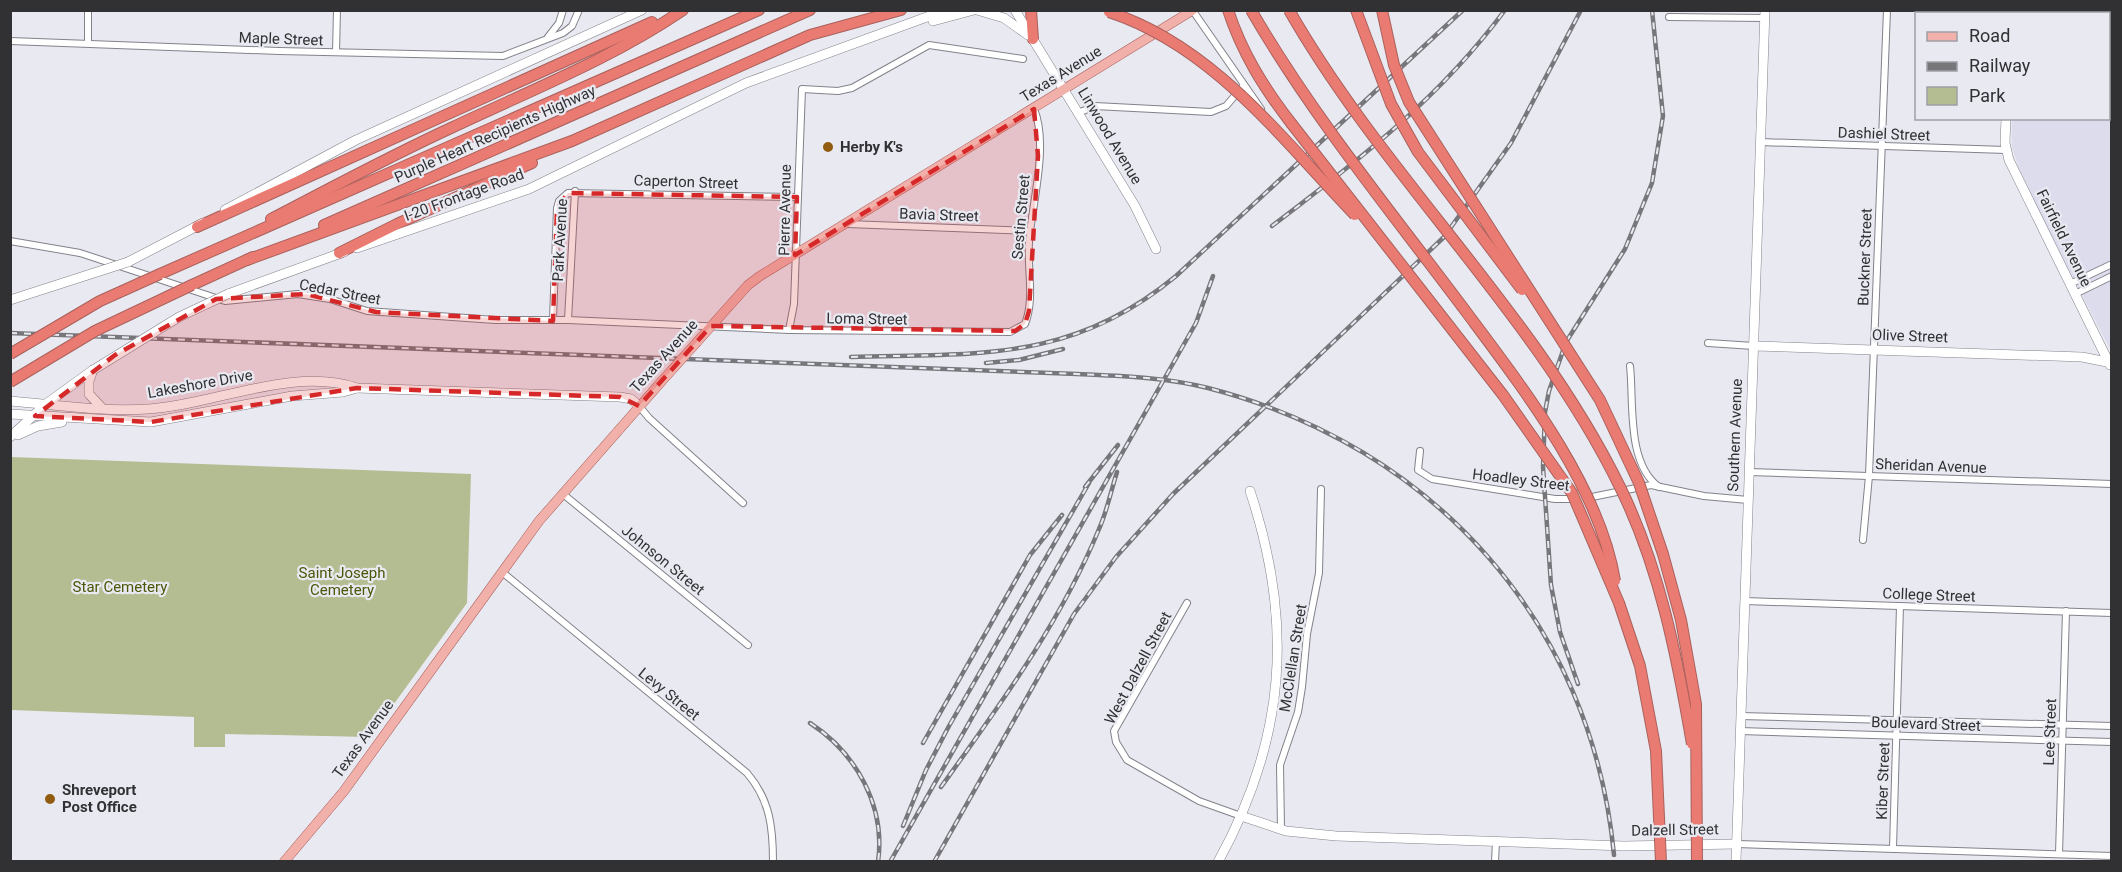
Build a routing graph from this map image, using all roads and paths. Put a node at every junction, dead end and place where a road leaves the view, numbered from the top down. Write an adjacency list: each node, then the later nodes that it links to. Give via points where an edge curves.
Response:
1 (88, 10): 31 (street)
2 (337, 10): 32 (street)
3 (562, 10): 28 (street, via 559,23)
4 (579, 10): 28 (street, via 568,30)
5 (642, 10): 47 (main road, via 356,140)
6 (673, 10): 47 (highway, via 626,36)
7 (683, 10): 55 (highway, via 568,75 410,147)
8 (759, 10): 55 (highway, Purple Heart Recipients Highway)
9 (810, 10): 54 (highway, Purple Heart Recipients Highway)
10 (874, 10): 26 (highway)
11 (901, 10): 26 (highway)
12 (946, 10): 27 (main road, I-20 Frontage Road)
13 (975, 10): 27 (main road); 29 (main road, via 1004,18)
14 (1015, 10): 29 (main road, Linwood Avenue)
15 (1031, 10): 29 (highway)
16 (1103, 10): 51 (highway, bridge, via 1172,39 1212,67)
17 (1228, 10): 51 (highway, bridge, via 1243,50 1269,94)
18 (1251, 10): 98 (highway, bridge, via 1309,101 1542,416 1596,520)
19 (1289, 10): 111 (highway, bridge, via 1331,79 1560,385 1611,470 1656,578)
20 (1356, 10): 70 (highway, bridge, via 1391,104 1418,152)
21 (1382, 10): 70 (highway, bridge, via 1394,65 1409,102)
22 (1887, 10): 42 (street, Buckner Street)
23 (1193, 11): 34 (street); 35 (main road, Texas Avenue)
24 (1765, 14): 25 (street); 41 (main road, Southern Avenue)
25 (1670, 17)
26 (832, 28): 40 (highway)
27 (887, 33): 52 (main road, I-20 Frontage Road, via 746,83 528,189)
28 (547, 38): 32 (street, Maple Street, via 503,56)
29 (1033, 39): 35 (main road, Linwood Avenue)
30 (10, 40): 31 (street, Maple Street)
31 (88, 43): 32 (street, Maple Street)
32 (336, 52)
33 (1023, 59): 45 (street, Pierre Avenue, via 929,45 852,88 802,89)
34 (1244, 85): 37 (street, via 1226,106 1211,112 1095,106); 38 (street)
35 (1064, 89): 36 (main road, Texas Avenue); 37 (main road, Linwood Avenue)
36 (1034, 109): 46 (main road, Texas Avenue); 48 (street, Sestin Street, via 1038,156)
37 (1078, 112): 50 (main road, Linwood Avenue, via 1135,206)
38 (1264, 114)
39 (2006, 120): 43 (main road, Fairfield Avenue)
40 (572, 141): 52 (highway); 54 (highway)
41 (1761, 142): 42 (street, Dashiel Street); 67 (main road, Southern Avenue)
42 (1882, 146): 43 (street, Dashiel Street); 68 (street, Buckner Street)
43 (2006, 150): 58 (main road, Fairfield Avenue)
44 (574, 191): 45 (street, Caperton Street); 61 (street, Park Avenue, via 562,196 557,207); 62 (street, Park Avenue)
45 (797, 197): 53 (street, Pierre Avenue)
46 (846, 224): 48 (street, Bavia Street); 53 (main road, Texas Avenue)
47 (197, 227): 60 (main road, bridge, via 128,262)
48 (1030, 231): 64 (street, Sestin Street, via 1029,306)
49 (10, 241): 61 (street, Cedar Street, via 80,253 225,301 306,294 376,312)
50 (1156, 249)
51 (1388, 250): 98 (highway, bridge, via 1557,469 1572,493)
52 (339, 253): 73 (main road, I-20 Frontage Road, bridge, via 228,294 179,317)
53 (796, 254): 63 (main road, Texas Avenue, via 753,281); 65 (street, Pierre Avenue)
54 (247, 260): 74 (highway, Purple Heart Recipients Highway, bridge, via 95,331)
55 (188, 262): 69 (highway, Purple Heart Recipients Highway, bridge, via 80,312)
56 (2112, 264): 58 (street)
57 (2112, 276): 59 (street)
58 (2070, 284): 59 (main road, Fairfield Avenue)
59 (2075, 294): 71 (main road, Fairfield Avenue)
60 (10, 300)
61 (553, 320): 62 (street, Cedar Street)
62 (568, 320): 63 (street, Cedar Street)
63 (711, 326): 65 (street, Loma Street); 78 (main road, Texas Avenue, bridge)
64 (1022, 327): 65 (street, Loma Street, via 998,333)
65 (789, 330)
66 (1708, 343): 67 (street, Olive Street)
67 (1754, 345): 68 (main road, Olive Street); 85 (main road, Southern Avenue)
68 (1873, 350): 71 (main road, Olive Street, via 2082,357); 86 (street, Buckner Street)
69 (10, 354)
70 (1575, 360): 111 (highway, bridge, via 1630,459 1663,554 1688,650 1697,720)
71 (2111, 364)
72 (1630, 366): 88 (street, via 1633,429 1645,470)
73 (93, 370): 77 (main road, I-20 Frontage Road); 79 (main road, via 89,394)
74 (10, 382)
75 (357, 388): 78 (main road, Lakeshore Drive, via 620,397); 79 (main road, Lakeshore Drive, via 343,383 302,383 149,410); 82 (main road, Lakeshore Drive, via 292,396 170,420)
76 (10, 402): 77 (main road, Lakeshore Drive)
77 (46, 404): 79 (main road, Lakeshore Drive); 81 (main road, I-20 Frontage Road)
78 (639, 406): 91 (main road, Texas Avenue); 93 (street)
79 (104, 408)
80 (10, 414): 81 (main road, Lakeshore Drive)
81 (35, 416): 82 (main road, Lakeshore Drive); 83 (main road, I-20 Frontage Road)
82 (88, 420): 83 (main road, via 38,426)
83 (10, 438)
84 (1420, 452): 88 (street, Hoadley Street, via 1419,470 1432,479 1517,494 1555,499 1595,498 1635,487)
85 (1749, 472): 86 (street, Sheridan Avenue); 92 (main road, Southern Avenue)
86 (1869, 476): 87 (street, Sheridan Avenue); 94 (street, Buckner Street)
87 (2112, 484)
88 (1660, 487): 92 (street, Hoadley Street)
89 (1321, 489): 113 (street, McClellan Street, via 1319,573 1298,712 1280,765)
90 (1251, 491): 112 (main road, via 1272,570 1278,655 1266,750)
91 (563, 494): 95 (main road, Texas Avenue); 102 (street, Johnson Street)
92 (1748, 500): 96 (main road, Southern Avenue)
93 (743, 503)
94 (1863, 540)
95 (502, 572): 119 (main road, Texas Avenue, via 345,791); 120 (street, Levy Street, via 747,773 769,810)
96 (1745, 601): 99 (street, College Street); 103 (main road, Southern Avenue)
97 (1187, 603): 112 (street, West Dalzell Street, via 1114,731 1116,742 1127,760 1199,801)
98 (1619, 603): 123 (highway, bridge, via 1651,713 1659,781)
99 (1900, 606): 100 (street, College Street); 104 (street, Kiber Street)
100 (2066, 611): 101 (street, College Street); 105 (street, Lee Street)
101 (2112, 613)
102 (747, 645)
103 (1740, 716): 104 (street, Boulevard Street); 107 (main road, Southern Avenue)
104 (1896, 720): 105 (street, Boulevard Street); 108 (street, Kiber Street)
105 (2062, 725): 106 (street, Boulevard Street); 109 (street, Lee Street)
106 (2112, 726)
107 (1740, 730): 108 (street, Boulevard Street); 115 (main road, Southern Avenue)
108 (1896, 735): 109 (street, Boulevard Street); 116 (street, Kiber Street)
109 (2062, 740): 110 (street, Boulevard Street); 117 (street, Lee Street)
110 (2112, 742)
111 (1695, 762): 124 (highway, bridge)
112 (1241, 816): 113 (main road, Dalzell Street); 121 (main road)
113 (1281, 829): 114 (main road, Dalzell Street, via 1319,835)
114 (1496, 841): 115 (main road, Dalzell Street, via 1624,846); 122 (street)
115 (1737, 844): 116 (street, Dalzell Street); 125 (main road, Southern Avenue)
116 (1893, 848): 117 (street, Dalzell Street)
117 (2059, 854): 118 (street, Dalzell Street)
118 (2112, 856)
119 (284, 861)
120 (773, 861)
121 (1218, 861)
122 (1496, 861)
123 (1661, 861)
124 (1696, 861)
125 (1736, 861)

